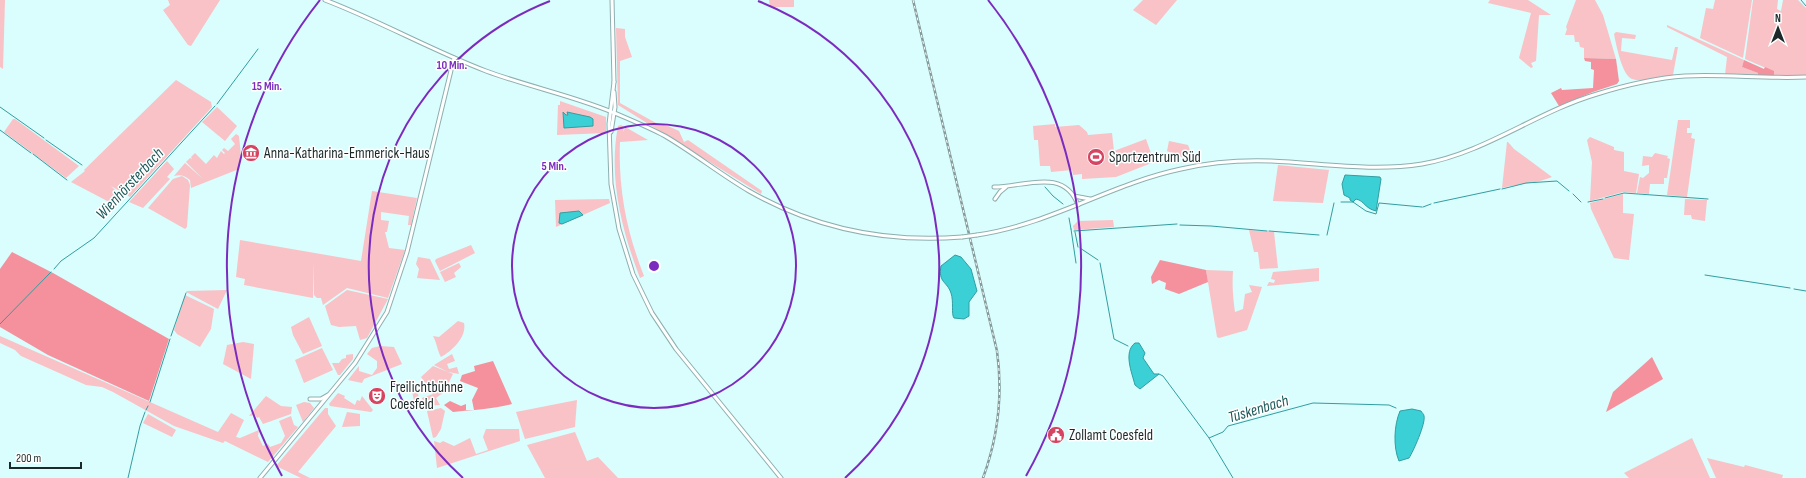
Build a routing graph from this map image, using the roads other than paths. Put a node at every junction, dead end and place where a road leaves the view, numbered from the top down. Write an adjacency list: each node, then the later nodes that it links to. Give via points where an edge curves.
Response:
1 (325, 0): 3 (main road)
2 (612, 0): 5 (main road)
3 (454, 58): 5 (main road); 12 (main road, via 407,252 390,305 355,363)
4 (1806, 77): 10 (main road, via 1698,76 1652,80 1619,87 1575,102 1484,145 1424,163 1370,168 1272,161 1218,163 1153,176)
5 (612, 112): 11 (main road, bridge, via 669,139 775,204 814,220 866,234 921,239 977,235 1038,221); 15 (main road, via 611,184 616,218 628,259 643,295 676,349)
6 (1007, 186): 7 (main road); 8 (main road, via 1054,182 1066,187); 9 (main road)
7 (994, 187)
8 (1074, 196): 10 (main road); 11 (main road)
9 (995, 199)
10 (1093, 199): 11 (main road)
11 (1078, 205)
12 (330, 394): 13 (main road, via 321,399); 14 (main road)
13 (310, 399)
14 (260, 478)
15 (781, 478)

